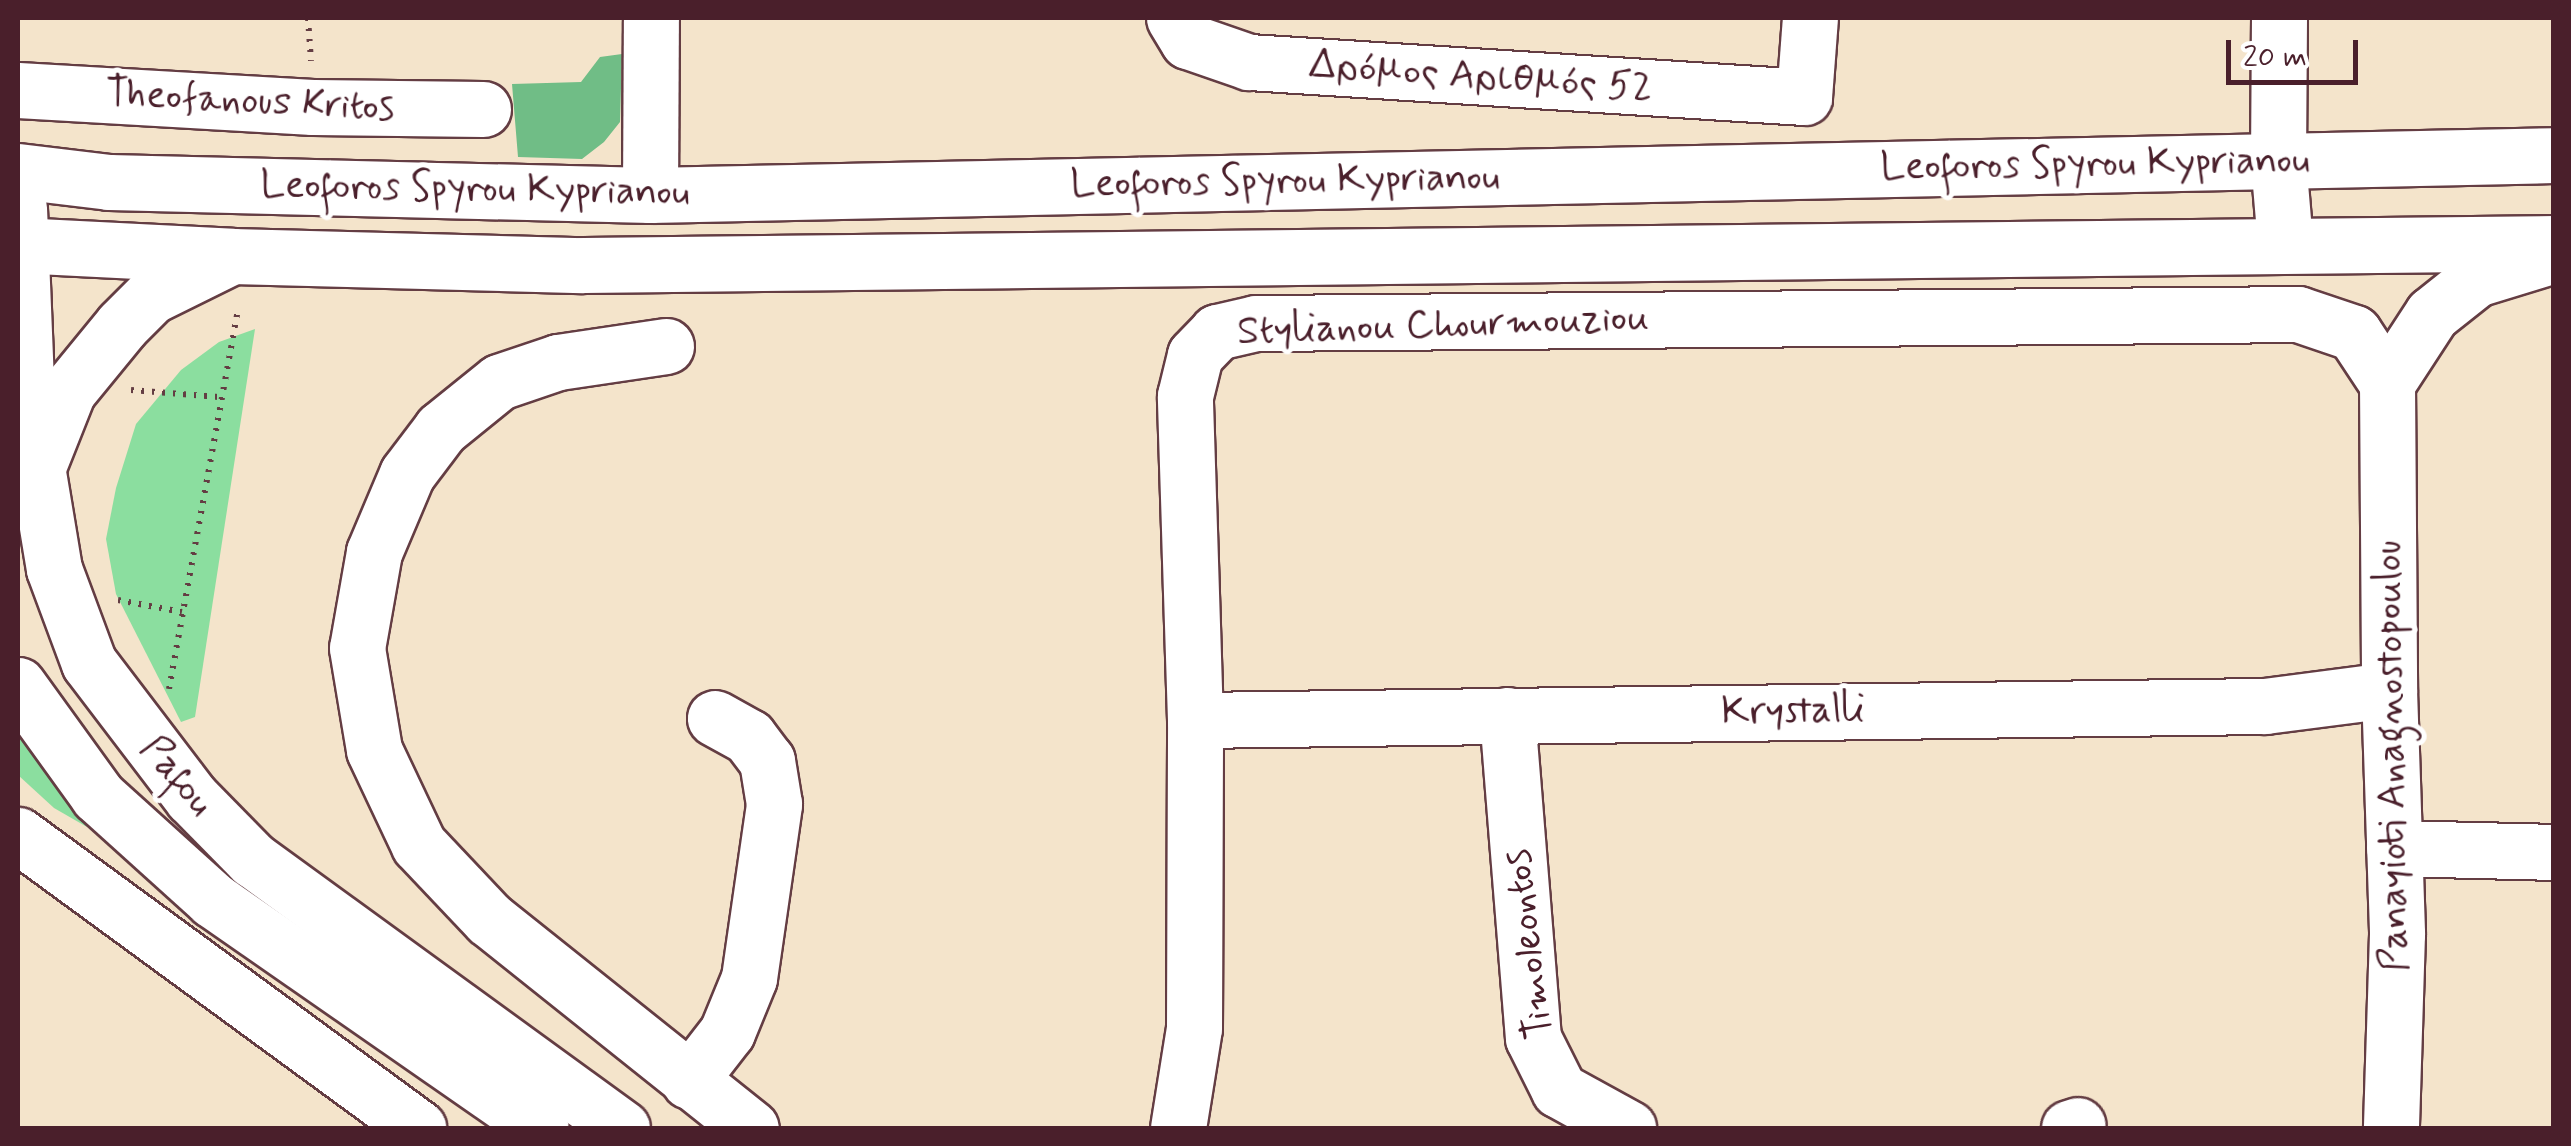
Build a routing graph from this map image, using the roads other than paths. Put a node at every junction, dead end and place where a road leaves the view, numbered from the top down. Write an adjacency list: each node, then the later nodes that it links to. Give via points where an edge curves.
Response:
1 (651, 18): 11 (street)
2 (1174, 18): 3 (street, Δρόμος Αριθμός 52, via 1188,41 1249,62 1804,97)
3 (1810, 18)
4 (2279, 18): 8 (street)
5 (18, 90): 6 (street, Theofanous Kritos)
6 (482, 109)
7 (2554, 155): 8 (street, Leoforos Spyrou Kyprianou)
8 (2278, 160): 11 (street, Leoforos Spyrou Kyprianou); 13 (street)
9 (18, 170): 11 (street, Leoforos Spyrou Kyprianou, via 109,182)
10 (18, 185): 14 (street, Pafou)
11 (650, 195)
12 (2554, 243): 13 (street, Leoforos Spyrou Kyprianou)
13 (2285, 244): 16 (street, Leoforos Spyrou Kyprianou, via 583,264)
14 (19, 245): 16 (street, Leoforos Spyrou Kyprianou); 19 (street, Pafou)
15 (2554, 255): 18 (street, via 2476,279 2432,314)
16 (236, 280): 19 (street, via 152,296 68,391)
17 (666, 346): 28 (street, via 558,362 500,382 441,429 407,474 374,552 357,648 374,750 419,845 489,918)
18 (2387, 383): 21 (street, Panayioti Anagnostopoulou); 24 (street, Stylianou Chourmouziou, via 2354,333 2298,314 1256,323 1217,332 1195,355 1185,396)
19 (37, 468): 31 (street, Pafou, via 54,569 89,663 192,798 253,860)
20 (18, 685): 30 (street, Pafou, via 98,796 213,900)
21 (2389, 690): 22 (street, Krystalli, via 2265,706); 26 (street, Panayioti Anagnostopoulou)
22 (1507, 715): 24 (street, Krystalli); 34 (street, Timoleontos, via 1533,1038 1559,1090)
23 (715, 718): 28 (street, via 749,737 767,761 774,804 748,978 727,1032)
24 (1196, 720): 33 (street, Stylianou Chourmouziou, via 1194,1028)
25 (18, 835): 29 (street)
26 (2394, 848): 27 (street); 35 (street, Panayioti Anagnostopoulou)
27 (2554, 852)
28 (689, 1081): 32 (street)
29 (418, 1128)
30 (542, 1128)
31 (622, 1128)
32 (751, 1128)
33 (1178, 1128)
34 (1628, 1128)
35 (2392, 1128)

